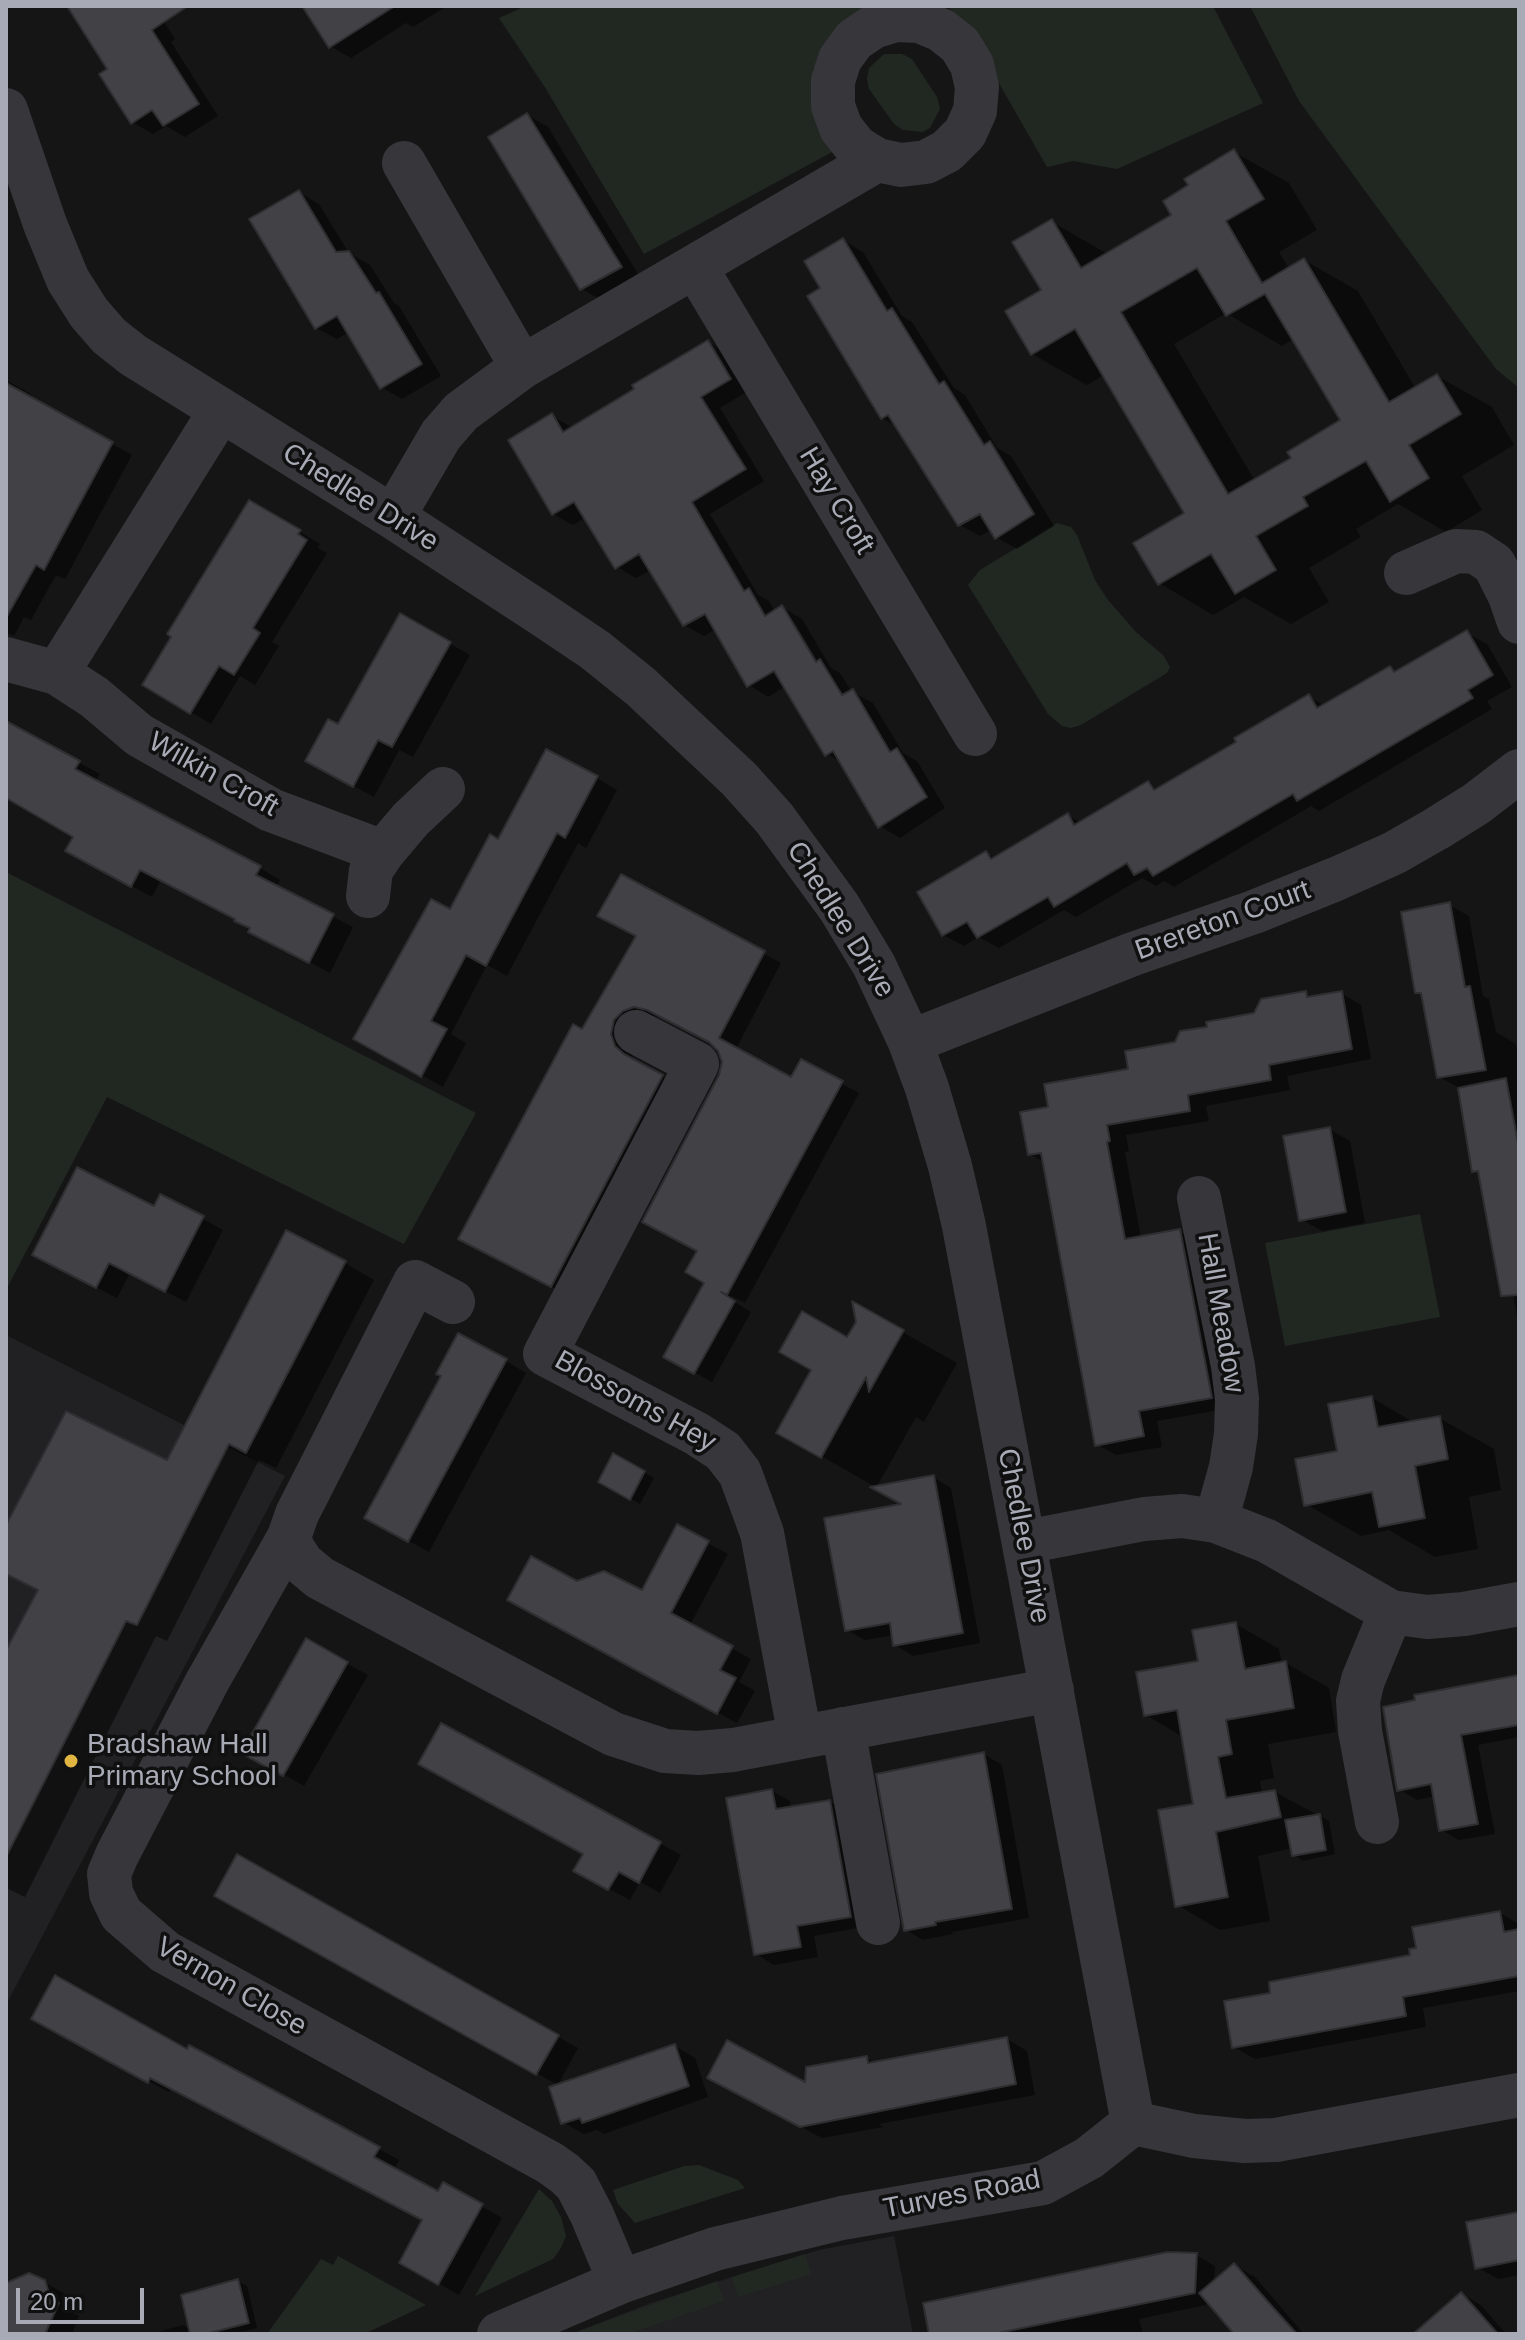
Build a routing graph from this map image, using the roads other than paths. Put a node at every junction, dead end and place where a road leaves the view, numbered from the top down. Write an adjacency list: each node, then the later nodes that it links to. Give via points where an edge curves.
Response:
1 (6, 110): 4 (street, Chedlee Drive)
2 (877, 160): 5 (street)
3 (404, 163): 6 (street)
4 (19, 190): 7 (street, Chedlee Drive, via 68,280 109,336)
5 (696, 268): 6 (street); 13 (street, Hay Croft)
6 (522, 367): 8 (street, via 461,412 441,435)
7 (221, 410): 8 (street, Chedlee Drive); 12 (street)
8 (393, 517): 19 (street, Chedlee Drive, via 595,650 739,779 839,907)
9 (1406, 573): 10 (street, via 1456,551 1476,552 1494,564)
10 (1519, 622)
11 (6, 659): 12 (street, Wilkin Croft)
12 (57, 673): 16 (street, Wilkin Croft, via 139,735 271,810)
13 (975, 734)
14 (1519, 771): 19 (street, Brereton Court, via 1436,829 1336,879)
15 (443, 789): 16 (street)
16 (383, 852): 17 (street, via 371,870)
17 (368, 896)
18 (636, 1032): 29 (street, Blossoms Hey, via 697,1064 545,1354 697,1434 723,1451 740,1473 762,1533)
19 (910, 1042): 24 (street, Chedlee Drive, via 950,1166)
20 (1199, 1198): 22 (street, Hall Meadow, via 1237,1399 1231,1467)
21 (432, 1281): 23 (street, Vernon Close, via 309,1490)
22 (1216, 1521): 24 (street, via 1153,1518); 26 (street, via 1267,1541)
23 (289, 1537): 29 (street, via 302,1563 320,1578 613,1734 665,1751 698,1753); 34 (street, Vernon Close, via 117,1855 109,1874 111,1893 121,1914 165,1952 564,2173 592,2215)
24 (1025, 1542): 27 (street, Chedlee Drive)
25 (1519, 1604): 26 (street, via 1427,1617)
26 (1391, 1612): 30 (street, via 1358,1701)
27 (1052, 1690): 28 (street); 33 (street, Chedlee Drive)
28 (843, 1729): 29 (street); 31 (street)
29 (800, 1737)
30 (1377, 1822)
31 (878, 1923)
32 (1519, 2095): 33 (street, via 1276,2140 1194,2136)
33 (1133, 2123): 34 (street, Turves Road, via 1089,2158 1043,2183 795,2228)
34 (620, 2282): 35 (street, Turves Road)
35 (499, 2334)

